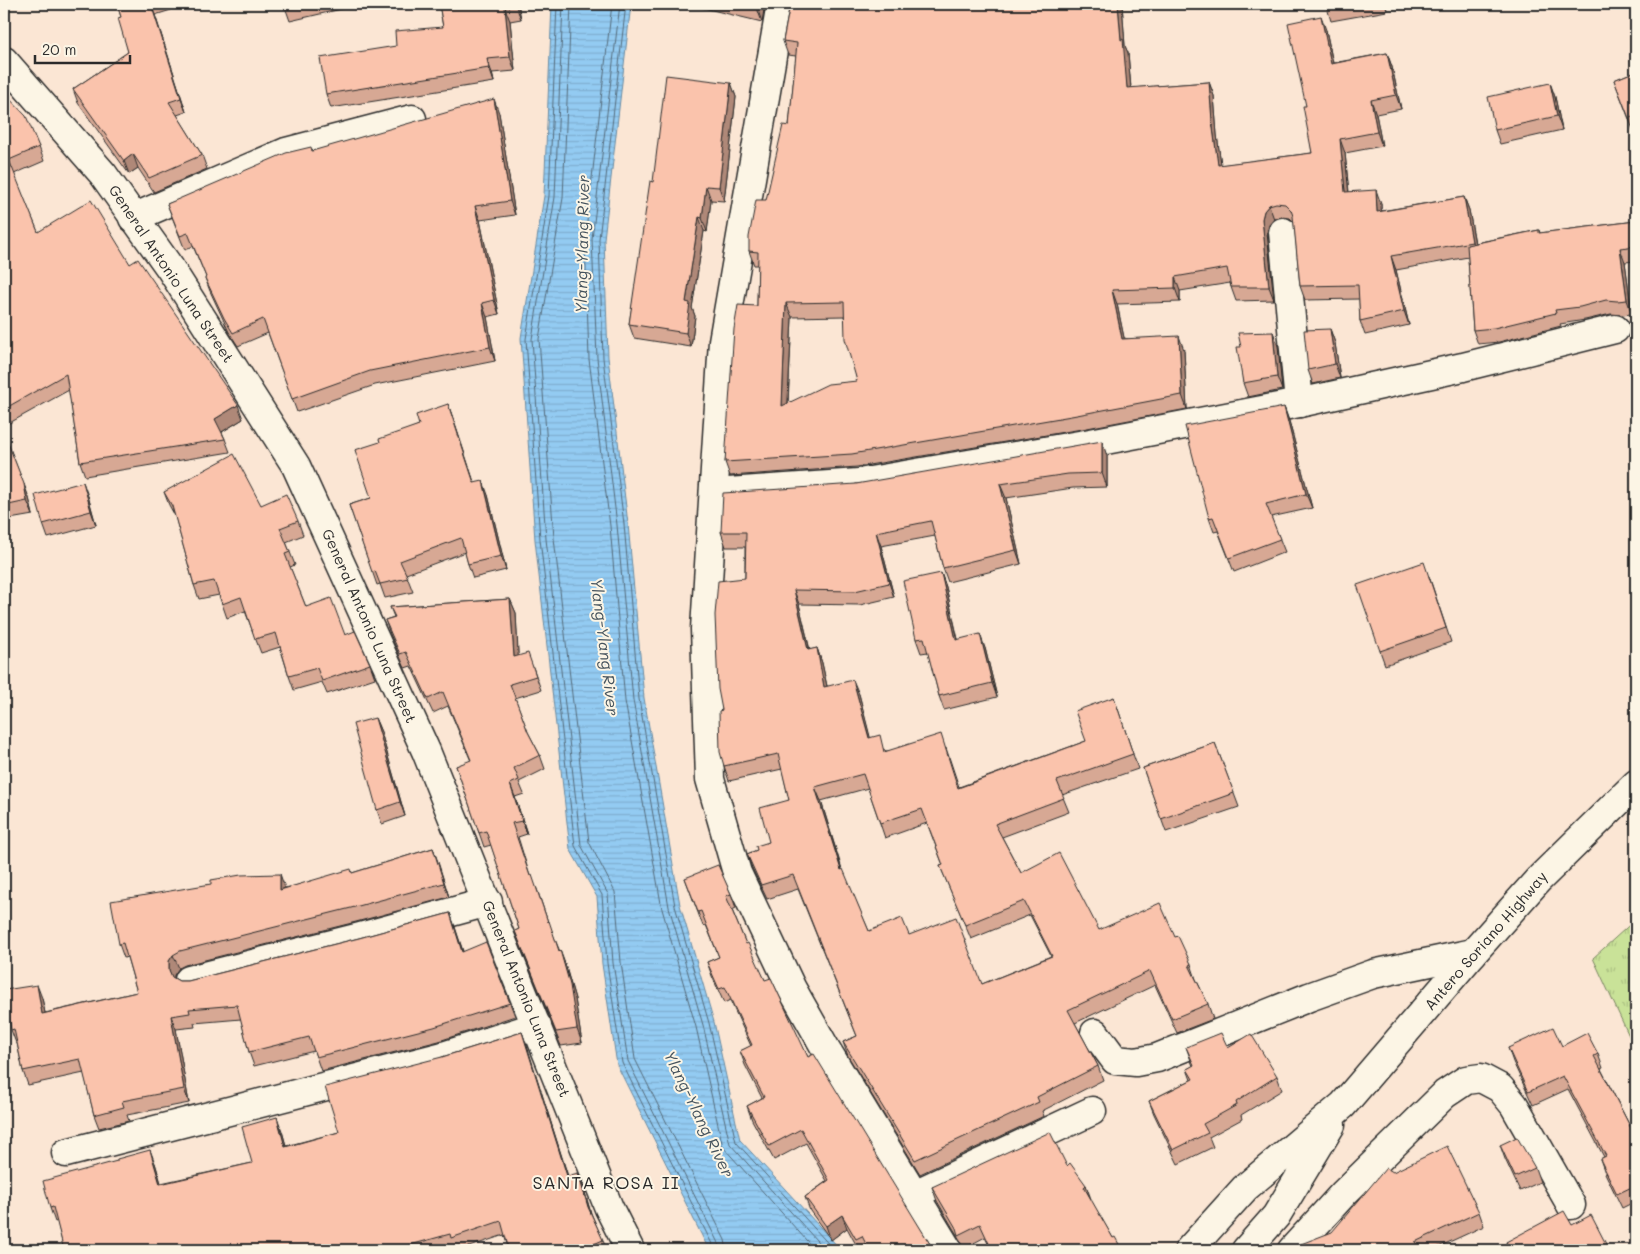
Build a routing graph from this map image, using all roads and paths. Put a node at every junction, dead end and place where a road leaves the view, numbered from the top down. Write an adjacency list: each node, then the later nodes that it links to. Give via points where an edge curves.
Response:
1 (780, 4): 8 (street, via 723,341)
2 (4, 61): 4 (street, General Antonio Luna Street, via 103,174)
3 (412, 119): 4 (street, via 286,152)
4 (133, 218): 10 (street, General Antonio Luna Street, via 170,268 296,466 426,751)
5 (1283, 232): 7 (street)
6 (1615, 329): 7 (street)
7 (1299, 403): 8 (street, via 859,483)
8 (714, 493): 18 (street, via 705,629 710,778 729,846 737,872 792,989)
9 (1636, 784): 11 (street, Antero Soriano Highway, via 1538,880)
10 (488, 902): 12 (street); 13 (street, General Antonio Luna Street)
11 (1473, 954): 14 (street, via 1373,974 1157,1058 1136,1062 1115,1060); 15 (street, Antero Soriano Highway)
12 (189, 980)
13 (537, 1026): 17 (street, via 443,1056); 20 (street, General Antonio Luna Street, via 609,1208)
14 (1095, 1033)
15 (1343, 1105): 22 (street, Antero Soriano Highway, via 1245,1188); 23 (street, Antero Soriano Highway, via 1276,1216)
16 (1092, 1111): 18 (street)
17 (66, 1153)
18 (914, 1194): 21 (street)
19 (1571, 1205): 24 (street, via 1514,1106 1500,1088 1481,1078 1466,1080 1445,1094 1344,1193)
20 (630, 1250)
21 (948, 1250)
22 (1189, 1250)
23 (1246, 1250)
24 (1292, 1250)

